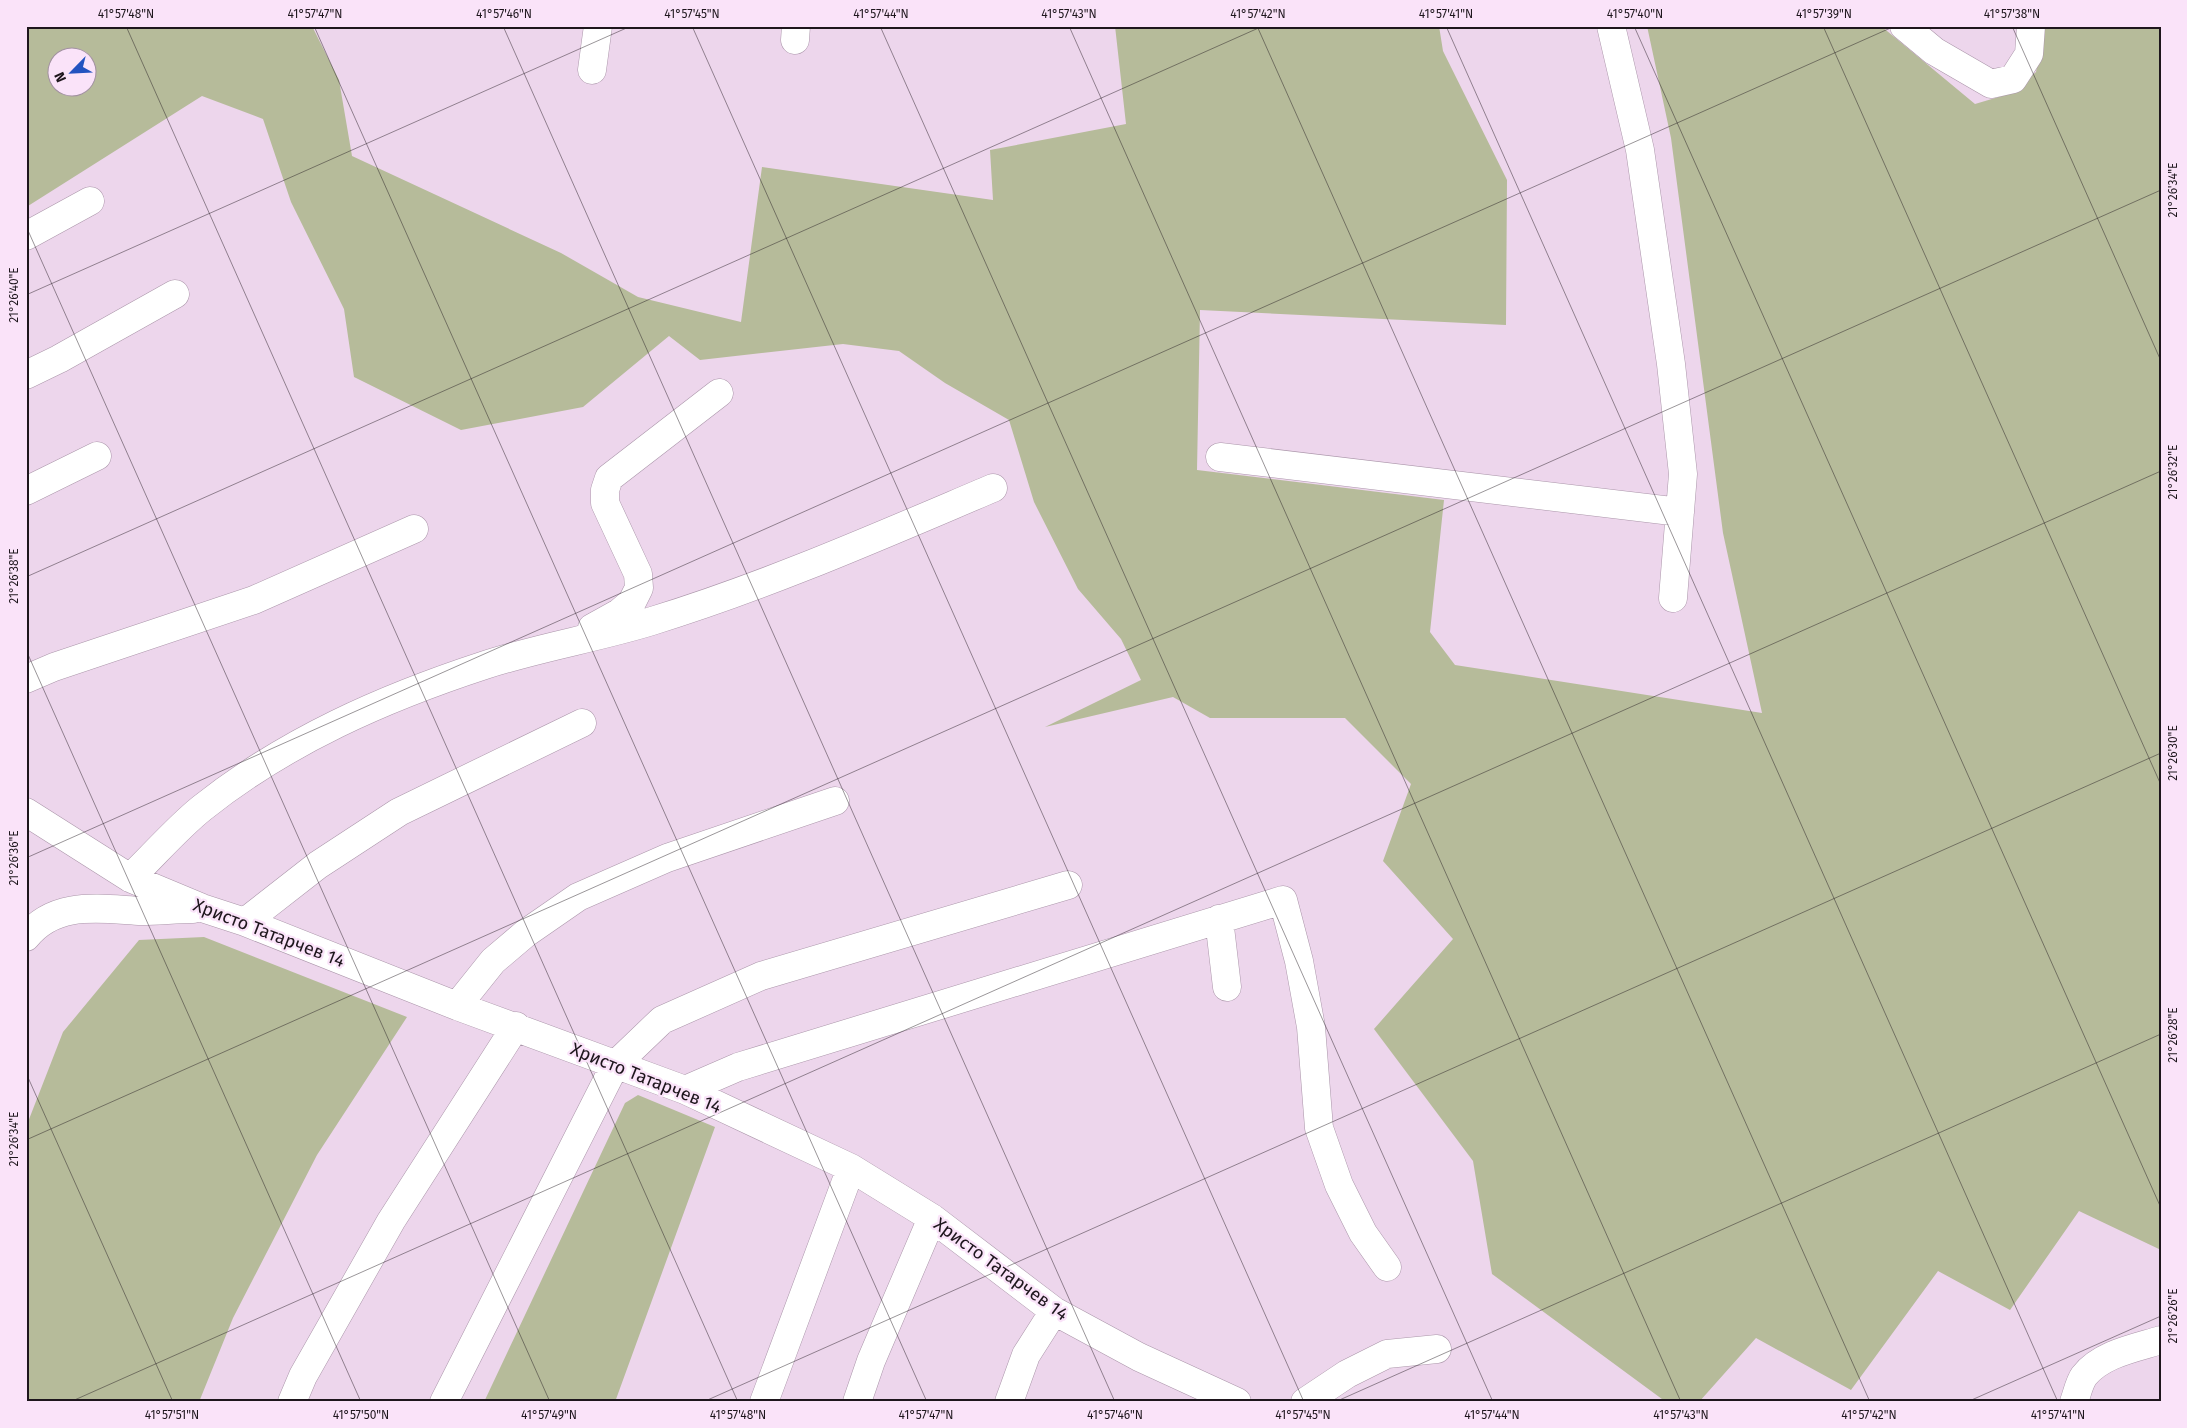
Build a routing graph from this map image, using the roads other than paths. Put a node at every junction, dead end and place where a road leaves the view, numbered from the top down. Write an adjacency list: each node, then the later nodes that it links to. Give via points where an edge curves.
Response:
1 (598, 26): 5 (street)
2 (1611, 26): 15 (street, via 1640,150 1669,344 1683,474)
3 (1904, 26): 4 (street, via 1934,51 1992,84 2013,79 2028,54)
4 (2031, 26)
5 (592, 70)
6 (90, 201): 7 (street)
7 (26, 236)
8 (175, 294): 9 (street, via 59,360)
9 (26, 375)
10 (719, 394): 18 (street, via 609,478 605,503 638,574 639,588 632,602 619,613)
11 (98, 456): 14 (street)
12 (1220, 457): 15 (street)
13 (994, 488): 18 (street, via 888,533 704,603 652,621)
14 (26, 491)
15 (1680, 512): 17 (street)
16 (414, 529): 19 (street, via 254,600)
17 (1673, 598)
18 (549, 648): 23 (street, via 486,665 420,689 369,709 293,746 201,808)
19 (26, 679)
20 (582, 723): 27 (street, via 399,812 318,865)
21 (835, 802): 30 (street, via 667,858 578,897 526,933 494,961)
22 (26, 812): 23 (street, Христо Татарчев 14)
23 (130, 878): 25 (street, Христо Татарчев 14)
24 (1068, 885): 32 (street, via 761,976 662,1020)
25 (202, 908): 27 (street, Христо Татарчев 14); 28 (street, via 144,911 86,907 37,923)
26 (1220, 919): 29 (street); 33 (street, via 738,1067); 36 (street, via 1284,900 1311,1027 1319,1128 1339,1186 1363,1233)
27 (245, 922): 30 (street, Христо Татарчев 14)
28 (26, 937)
29 (1227, 987)
30 (457, 1006): 31 (street, Христо Татарчев 14)
31 (516, 1026): 32 (street, Христо Татарчев 14); 40 (street, via 391,1221 303,1376)
32 (614, 1065): 33 (street, Христо Татарчев 14); 41 (street)
33 (685, 1090): 34 (street, Христо Татарчев 14)
34 (851, 1168): 35 (street, Христо Татарчев 14); 42 (street)
35 (932, 1218): 37 (street, Христо Татарчев 14); 43 (street, via 871,1361)
36 (1387, 1267)
37 (1054, 1311): 44 (street, via 1026,1355); 45 (street, Христо Татарчев 14, via 1139,1357)
38 (2161, 1340): 47 (street, via 2116,1354 2099,1363 2083,1377)
39 (1437, 1349): 46 (street, via 1387,1354 1347,1374)
40 (292, 1402)
41 (444, 1402)
42 (764, 1402)
43 (857, 1402)
44 (1009, 1402)
45 (1237, 1402)
46 (1305, 1402)
47 (2074, 1402)

